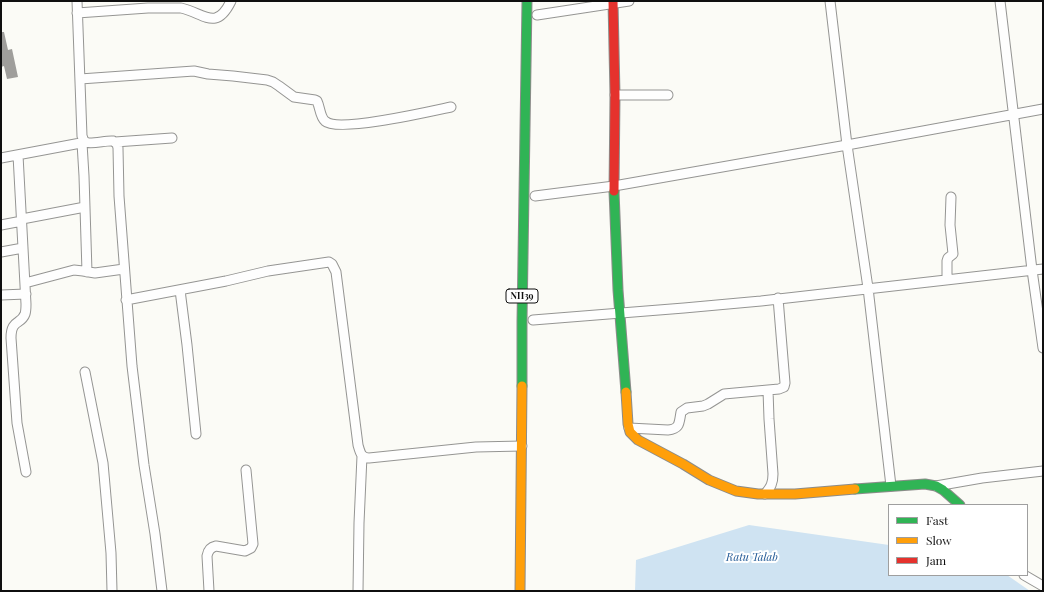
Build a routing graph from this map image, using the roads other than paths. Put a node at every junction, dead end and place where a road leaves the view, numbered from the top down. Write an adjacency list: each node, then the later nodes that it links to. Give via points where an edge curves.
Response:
1 (77, 1): 8 (street)
2 (231, 1): 8 (street, via 222,15 212,19 181,8)
3 (527, 1): 49 (main road, NH39)
4 (630, 1): 7 (street)
5 (830, 1): 19 (street)
6 (1000, 1): 15 (street)
7 (613, 2): 9 (street); 11 (main road)
8 (77, 13): 10 (street)
9 (537, 15)
10 (80, 79): 13 (street, via 194,71 267,80 294,97 317,101 325,121 331,124 376,122); 17 (street)
11 (615, 95): 12 (street); 22 (main road)
12 (668, 96)
13 (451, 108)
14 (1043, 109): 15 (street)
15 (1014, 114): 19 (street); 32 (street)
16 (172, 138): 18 (street)
17 (84, 142): 18 (street); 20 (street); 25 (street)
18 (115, 142): 30 (street, via 118,148)
19 (848, 145): 22 (street); 36 (street)
20 (18, 155): 21 (street); 26 (street)
21 (1, 158)
22 (614, 186): 23 (street); 42 (main road)
23 (535, 196)
24 (951, 196): 34 (street, via 953,254 947,261)
25 (85, 207): 26 (street); 33 (street)
26 (22, 220): 27 (street); 28 (street)
27 (1, 225)
28 (23, 248): 29 (street); 35 (street)
29 (1, 252)
30 (124, 269): 33 (street); 41 (street)
31 (1043, 269): 32 (street)
32 (1032, 270): 34 (street); 44 (street)
33 (87, 272): 35 (street, via 74,270)
34 (947, 279): 36 (street)
35 (25, 283): 38 (street)
36 (868, 288): 40 (street); 54 (street)
37 (180, 290): 41 (street); 48 (street); 50 (street, via 268,271 324,262 332,264 336,272 358,445)
38 (26, 294): 39 (street); 53 (street, via 25,314 12,328 11,338 17,423)
39 (1, 295)
40 (778, 298): 42 (street); 46 (street, via 785,385 782,388)
41 (126, 300): 61 (street, via 144,465)
42 (620, 313): 43 (street); 47 (main road)
43 (534, 320)
44 (1043, 348)
45 (86, 372): 60 (street, via 103,463)
46 (768, 390): 47 (street, via 724,394 703,406 687,408 681,412 679,424 674,429); 56 (street, via 773,482)
47 (629, 428): 56 (main road, via 638,440 709,480 736,491)
48 (196, 434)
49 (522, 446): 50 (street, via 476,447 369,458); 64 (main road, NH39)
50 (362, 456): 63 (street)
51 (246, 470): 62 (street, via 253,544 245,551 216,546 210,549 207,556)
52 (1043, 471): 55 (street)
53 (26, 472)
54 (891, 486): 55 (main road); 56 (main road)
55 (936, 486): 57 (main road)
56 (765, 494)
57 (959, 504)
58 (1026, 576): 59 (street)
59 (1043, 586)
60 (112, 591)
61 (162, 591)
62 (209, 591)
63 (358, 591)
64 (520, 591)

